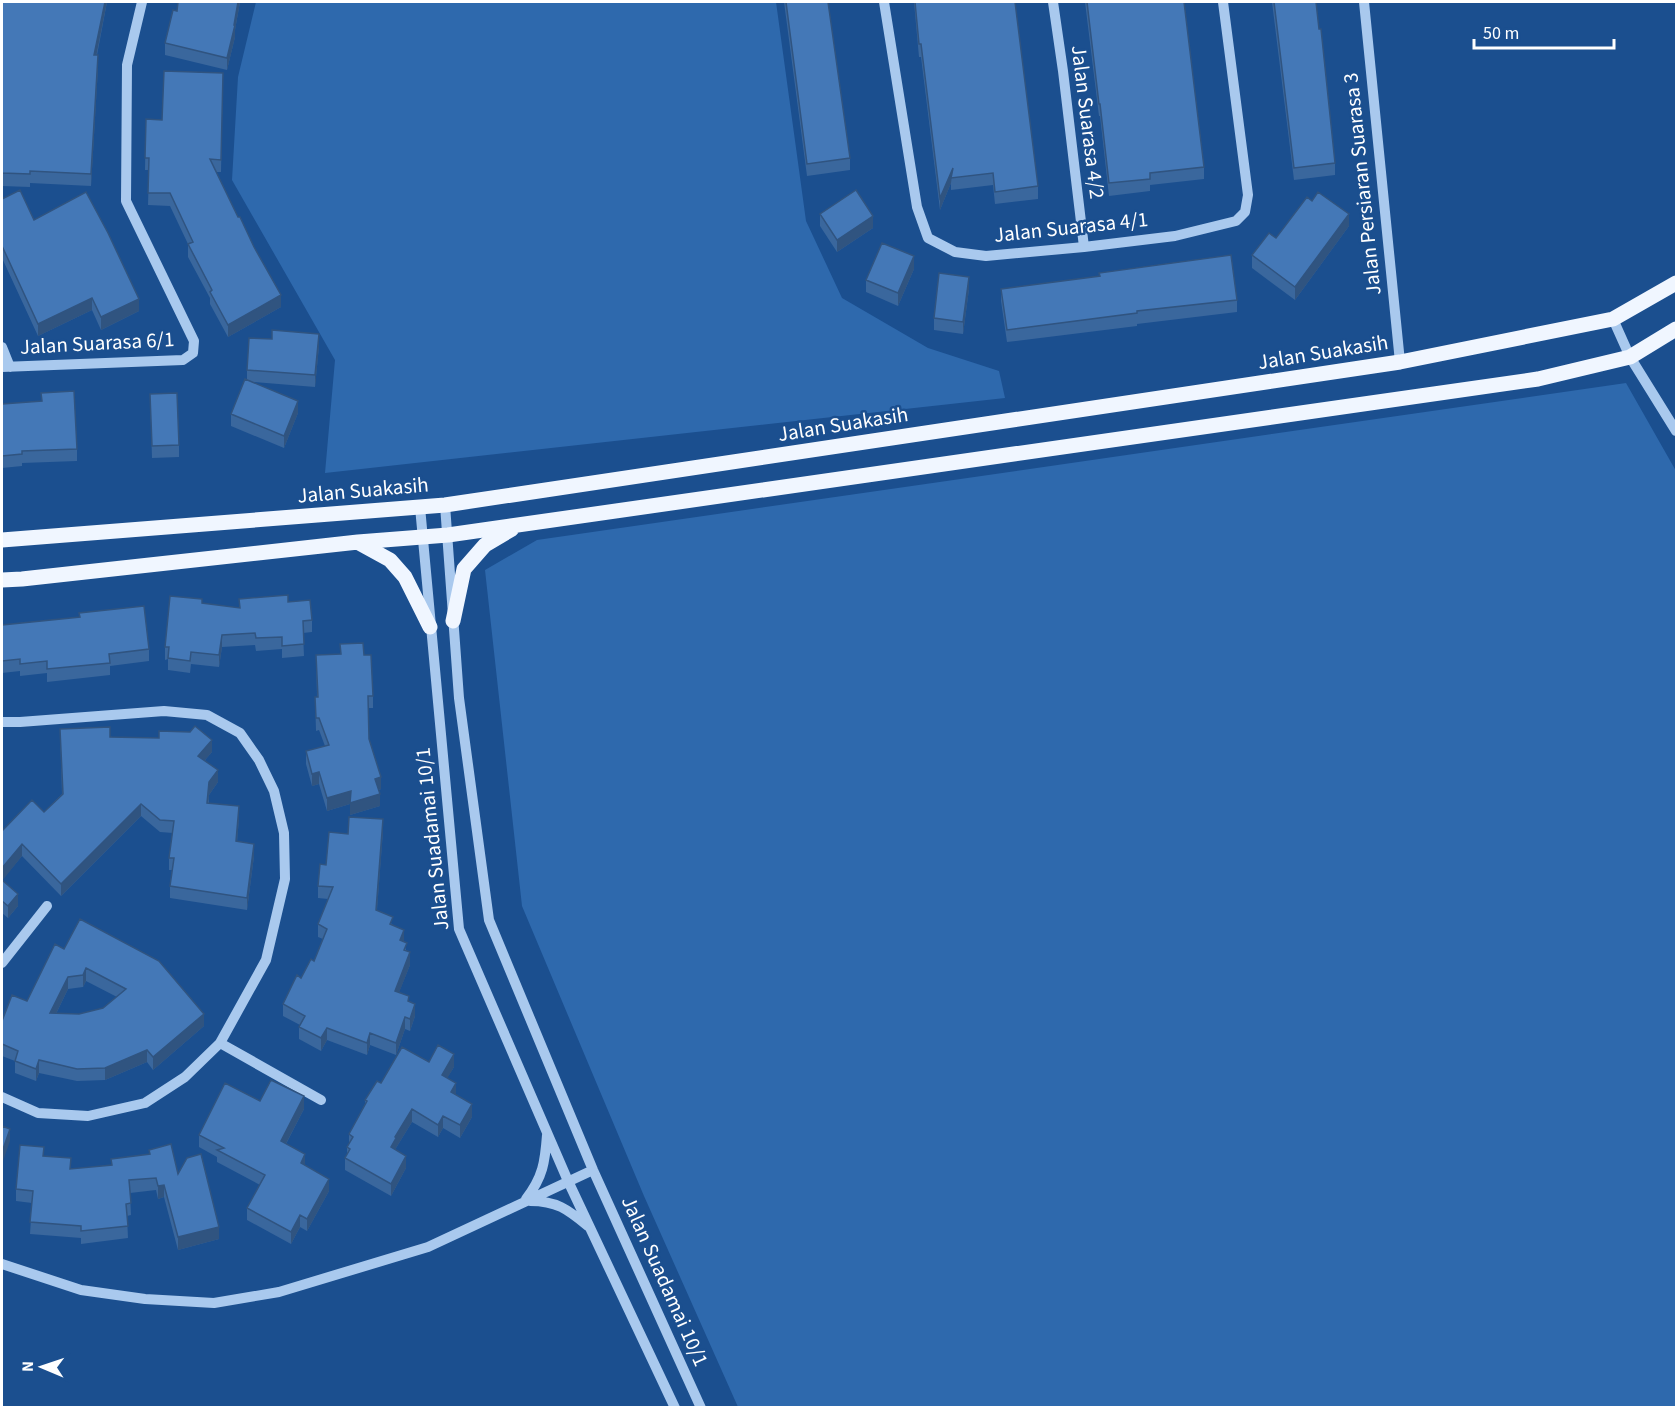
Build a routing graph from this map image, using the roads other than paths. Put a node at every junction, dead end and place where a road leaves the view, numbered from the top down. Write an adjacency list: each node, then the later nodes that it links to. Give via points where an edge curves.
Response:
1 (142, 2): 13 (street, Jalan Suarasa 6/1, via 127,65 126,201 194,341 193,353 183,360)
2 (884, 2): 6 (street, Jalan Suarasa 4/1, via 917,207 928,238 955,252 986,256)
3 (1053, 2): 6 (street, Jalan Suarasa 4/2)
4 (1223, 2): 6 (street, Jalan Suarasa 4/1, via 1248,195 1245,212 1236,221 1175,236)
5 (1364, 2): 12 (street, Jalan Persiaran Suarasa 3)
6 (1084, 247)
7 (1677, 283): 8 (main road, Jalan Suakasih)
8 (1613, 319): 11 (street); 12 (main road, Jalan Suakasih)
9 (1677, 329): 11 (main road)
10 (2, 347): 13 (street)
11 (1630, 357): 14 (street); 17 (main road, via 1538,380)
12 (1400, 362): 15 (main road, Jalan Suakasih)
13 (6, 367)
14 (1677, 431)
15 (445, 505): 16 (main road, Jalan Suakasih); 18 (street, Jalan Suadamai 10/1)
16 (420, 507): 19 (street, Jalan Suadamai 10/1); 20 (main road, Jalan Suakasih)
17 (517, 525): 18 (main road); 23 (main road, via 485,545 464,569)
18 (448, 535): 19 (main road); 23 (street, Jalan Suadamai 10/1)
19 (422, 538): 21 (main road); 24 (street, Jalan Suadamai 10/1)
20 (2, 540)
21 (358, 542): 22 (main road); 24 (main road, via 390,560 405,577)
22 (2, 580)
23 (453, 621): 32 (street, Jalan Suadamai 10/1, via 459,698 489,920)
24 (430, 627): 31 (street, Jalan Suadamai 10/1, via 459,929)
25 (2, 722): 28 (street, via 164,711 207,715 240,733 259,760 274,791 284,833 285,879 266,960)
26 (47, 906): 27 (street)
27 (2, 963)
28 (220, 1043): 29 (street, via 185,1077 145,1103 88,1116 38,1113); 30 (street)
29 (2, 1097)
30 (321, 1100)
31 (547, 1131): 33 (street, Jalan Suadamai 10/1); 34 (street, via 545,1162 535,1187)
32 (593, 1170): 33 (street); 38 (street, Jalan Suadamai 10/1)
33 (568, 1181): 34 (street); 35 (street, Jalan Suadamai 10/1)
34 (524, 1201): 35 (street, via 544,1201 568,1209); 36 (street, via 428,1247 279,1292 213,1302 145,1299 81,1290)
35 (590, 1228): 37 (street, Jalan Suadamai 10/1)
36 (2, 1264)
37 (675, 1407)
38 (701, 1407)

